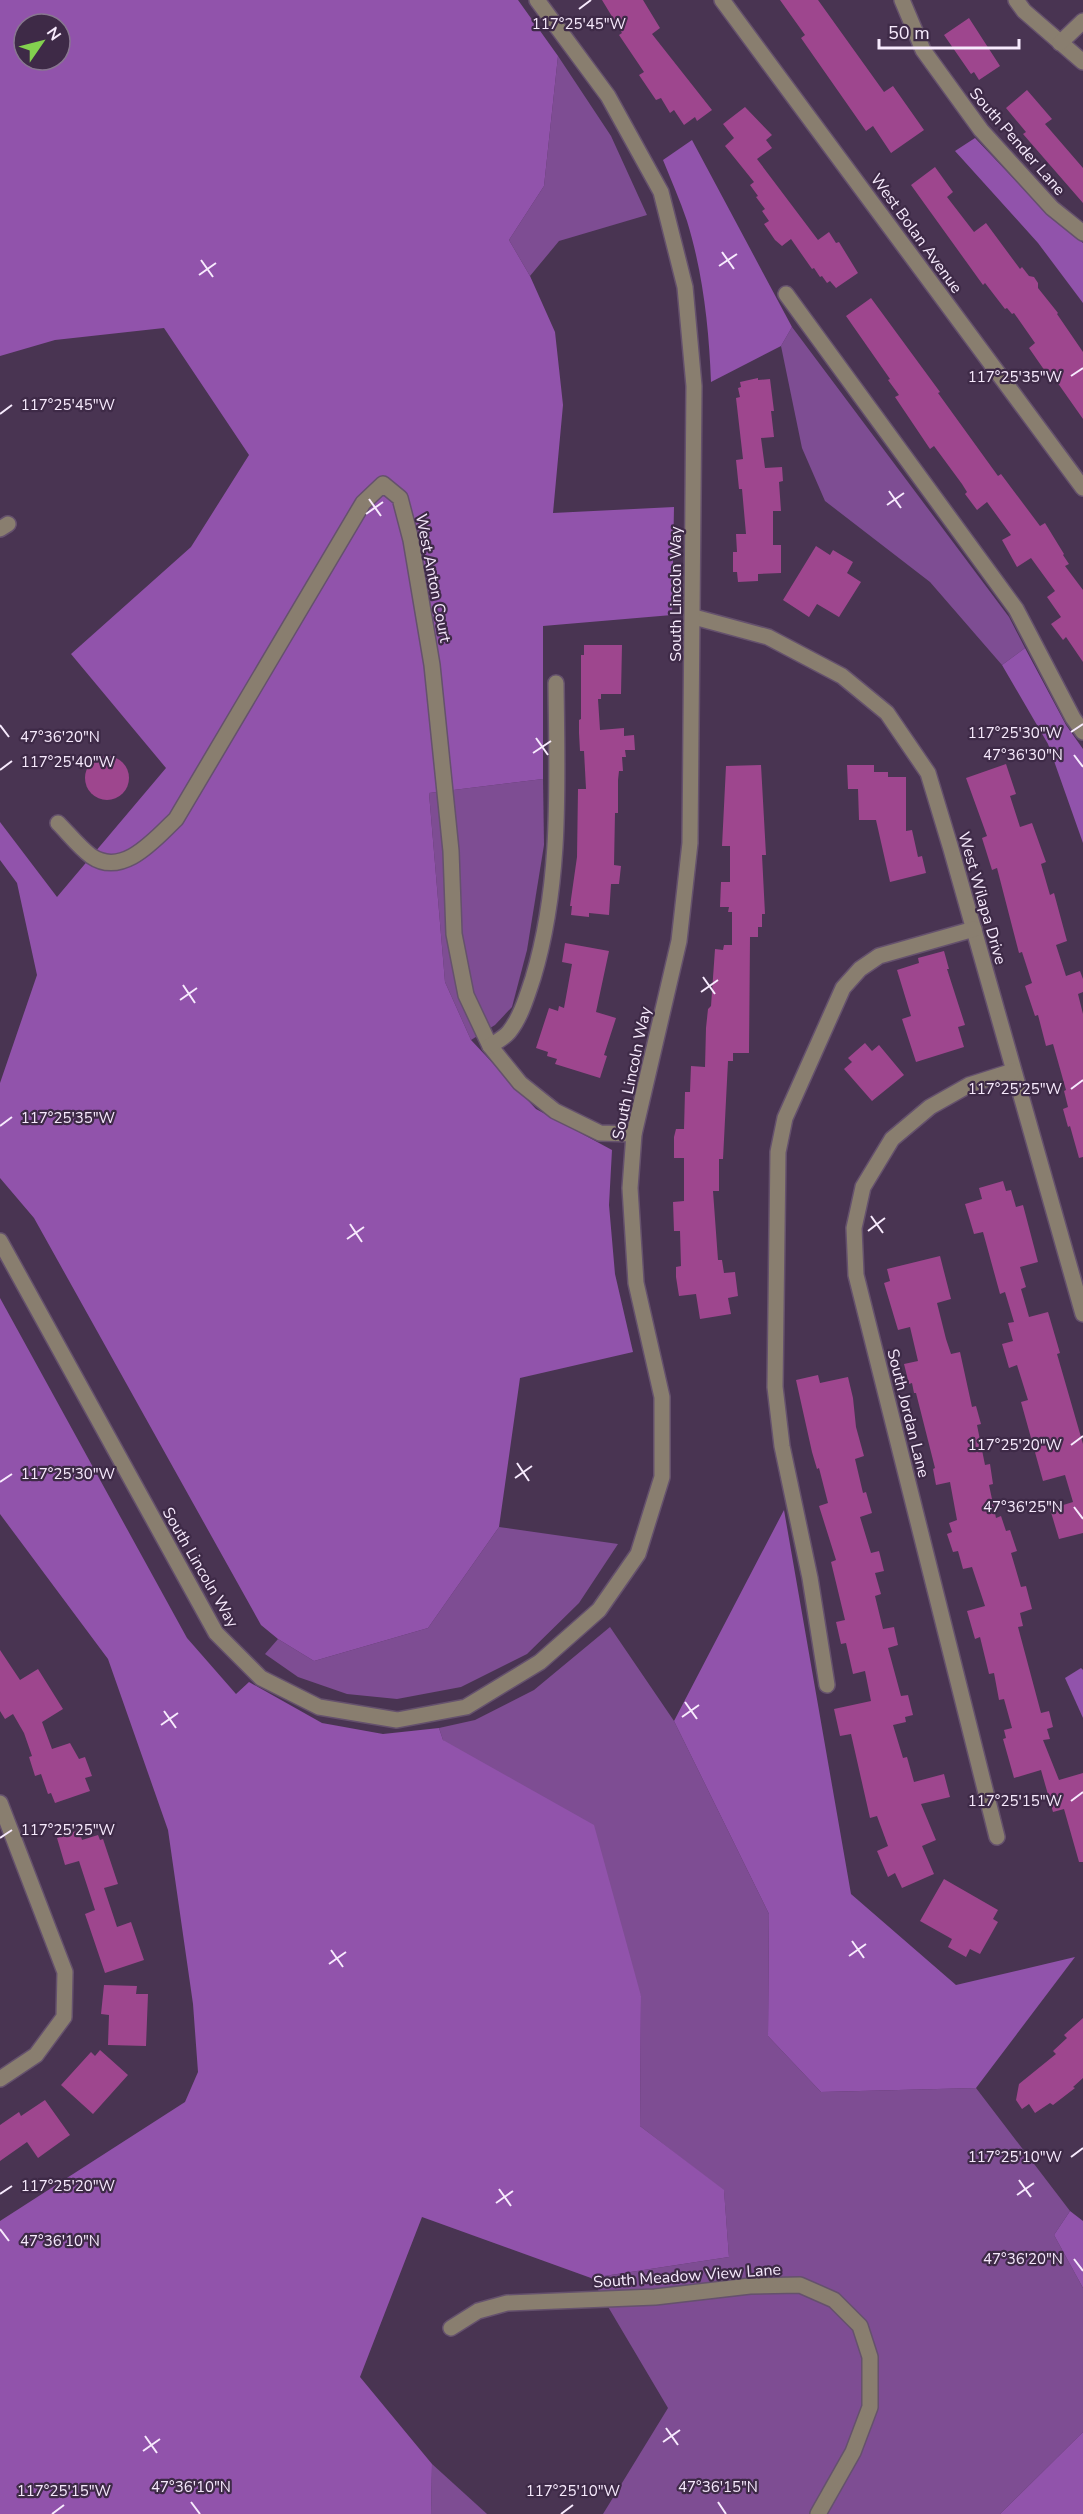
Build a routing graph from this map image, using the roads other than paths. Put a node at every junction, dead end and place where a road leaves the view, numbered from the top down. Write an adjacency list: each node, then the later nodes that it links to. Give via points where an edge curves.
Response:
1 (537, 0): 11 (street, South Lincoln Way, via 608,96 661,192 685,287 694,386)
2 (722, 0): 10 (street, West Bolan Avenue)
3 (902, 0): 8 (street, South Pender Lane, via 922,50 981,130 1052,208)
4 (1016, 0): 6 (street)
5 (1083, 21): 6 (street)
6 (1060, 43): 7 (street)
7 (1083, 62)
8 (1083, 233)
9 (786, 294): 13 (street, via 1016,609)
10 (1083, 488)
11 (694, 617): 15 (street, West Wilapa Drive, via 768,637 842,675 887,713 928,773); 18 (street, South Lincoln Way, via 690,843 679,941)
12 (556, 683): 16 (street, via 553,882 538,959 524,1005 508,1033)
13 (1083, 732)
14 (58, 823): 16 (street, West Anton Court, via 92,856 111,863 128,860 176,819 363,503 383,484 400,498 411,540 432,665 451,851 454,934 466,995)
15 (974, 929): 17 (street, West Wilapa Drive); 21 (street, via 879,956 843,988 785,1118 778,1152 776,1387 782,1446 810,1578)
16 (490, 1046): 18 (street, West Anton Court, via 520,1083 555,1111 600,1133)
17 (1013, 1071): 20 (street, West Wilapa Drive); 23 (street, South Jordan Lane, via 969,1086 930,1107 892,1139 863,1187 854,1228 856,1275)
18 (634, 1134): 19 (street, South Lincoln Way, via 630,1188 636,1283 662,1397 662,1477 638,1554 599,1610 540,1662 466,1707 397,1720 319,1707 261,1678 216,1634)
19 (0, 1241)
20 (1083, 1314)
21 (827, 1685)
22 (0, 1803): 24 (street, via 65,1972 64,2017 36,2055)
23 (997, 1837)
24 (0, 2079)
25 (451, 2328): 26 (street, South Meadow View Lane, via 478,2311 507,2303 800,2285 834,2300 860,2326 870,2357 870,2407 853,2451)
26 (818, 2514)

